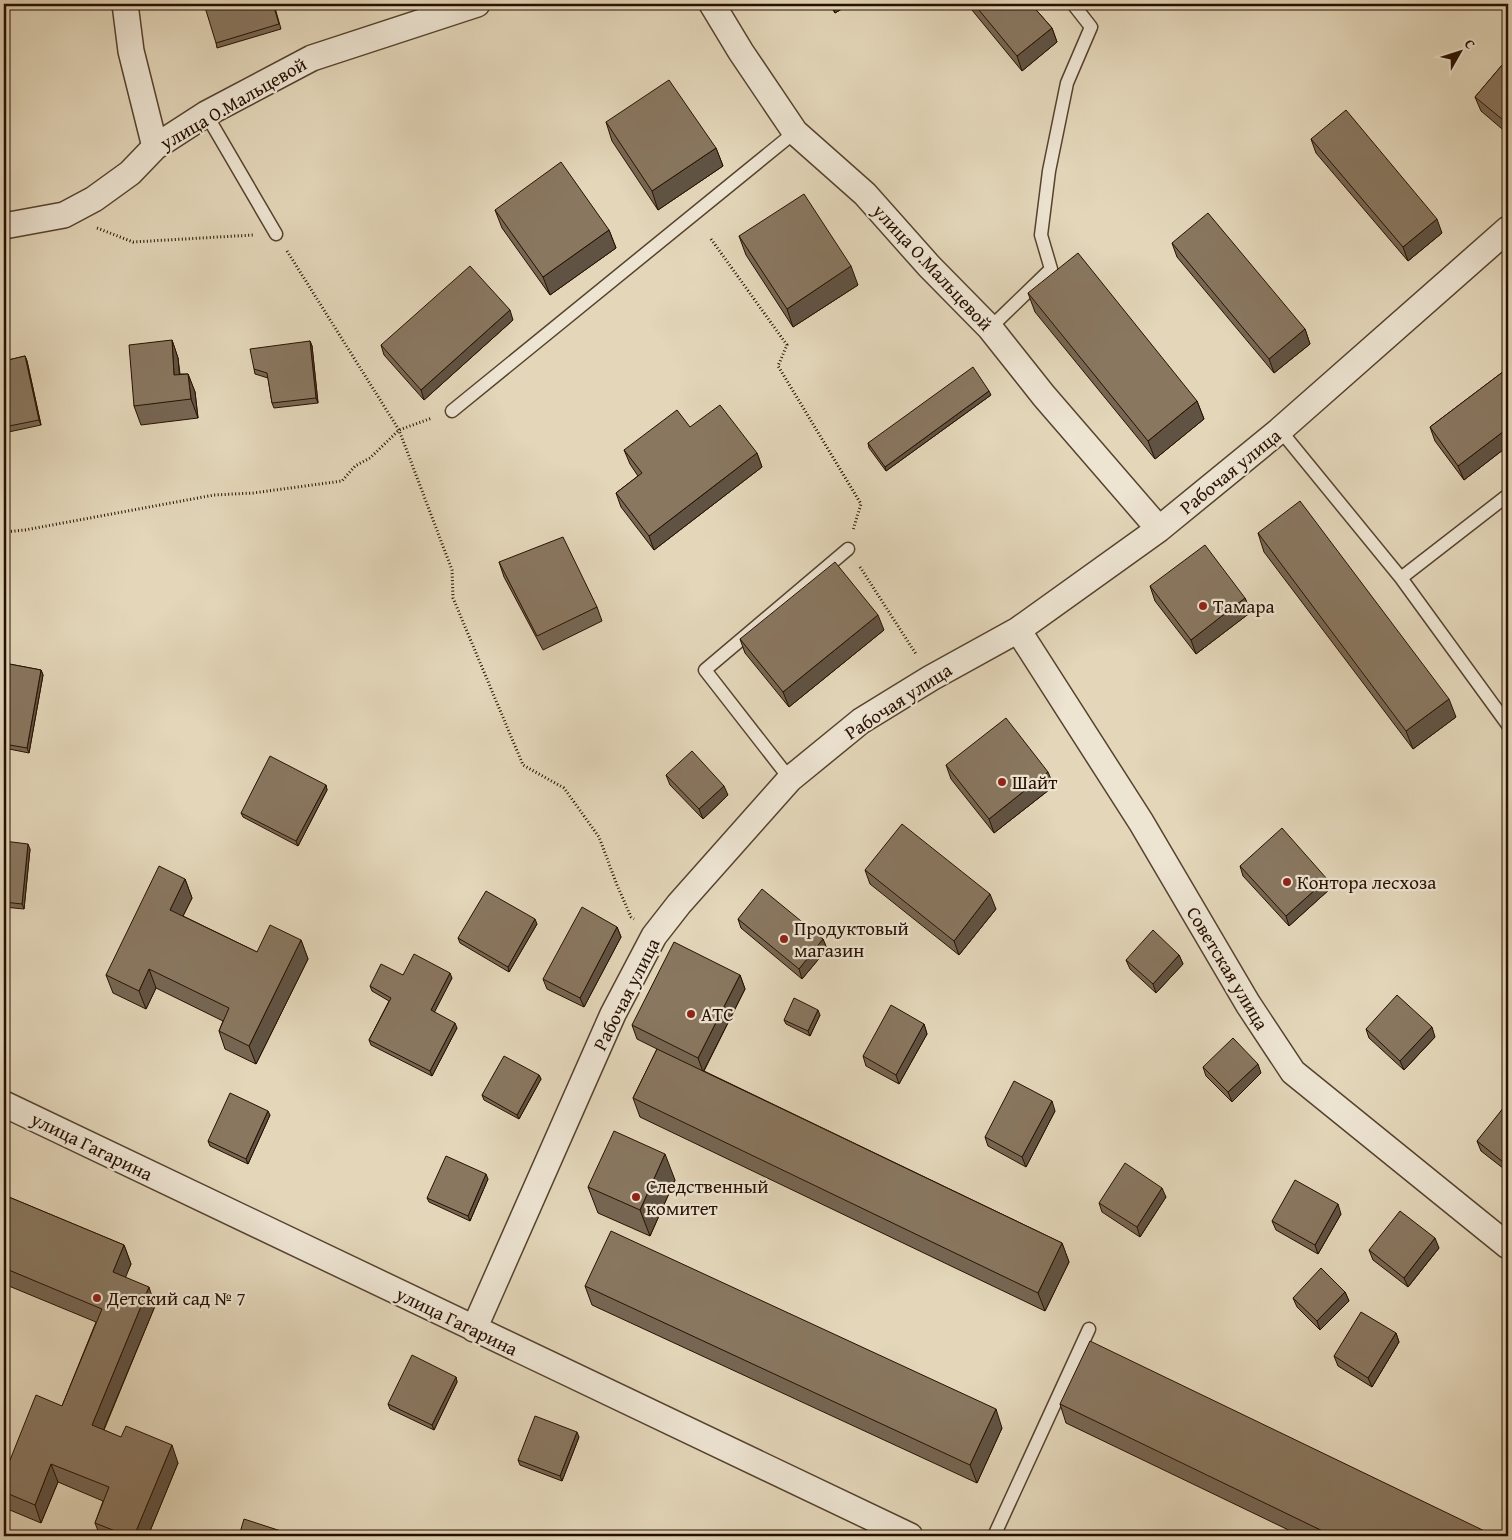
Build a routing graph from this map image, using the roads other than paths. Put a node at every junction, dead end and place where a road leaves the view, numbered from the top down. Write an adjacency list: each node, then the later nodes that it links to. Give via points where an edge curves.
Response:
1 (125, 4): 7 (street, via 131,51)
2 (477, 4): 5 (street, улица О.Мальцевой, via 312,58)
3 (712, 4): 6 (street, улица О.Мальцевой)
4 (1073, 4): 11 (lane, via 1091,27 1067,83 1049,171 1040,235 1051,269)
5 (206, 114): 7 (street, улица О.Мальцевой); 10 (lane)
6 (794, 132): 11 (street, улица О.Мальцевой, via 866,194 929,266); 12 (lane)
7 (155, 147): 8 (street, улица О.Мальцевой, via 123,178 64,215)
8 (4, 226)
9 (1508, 229): 13 (street, Рабочая улица)
10 (276, 234)
11 (990, 328): 15 (street, улица О.Мальцевой)
12 (452, 411)
13 (1280, 430): 15 (street, Рабочая улица); 17 (lane)
14 (1508, 495): 17 (lane)
15 (1159, 529): 18 (street, Рабочая улица)
16 (848, 549): 20 (lane, via 704,670)
17 (1401, 578): 19 (lane)
18 (1018, 630): 20 (street, Рабочая улица, via 862,721); 22 (street, Советская улица, via 1141,822 1248,1004 1293,1072)
19 (1508, 725)
20 (790, 779): 23 (street, Рабочая улица, via 654,936 613,1014)
21 (4, 1104): 23 (street, улица Гагарина)
22 (1508, 1246)
23 (474, 1329): 25 (street, улица Гагарина)
24 (1089, 1329): 26 (lane)
25 (910, 1536)
26 (994, 1536)

